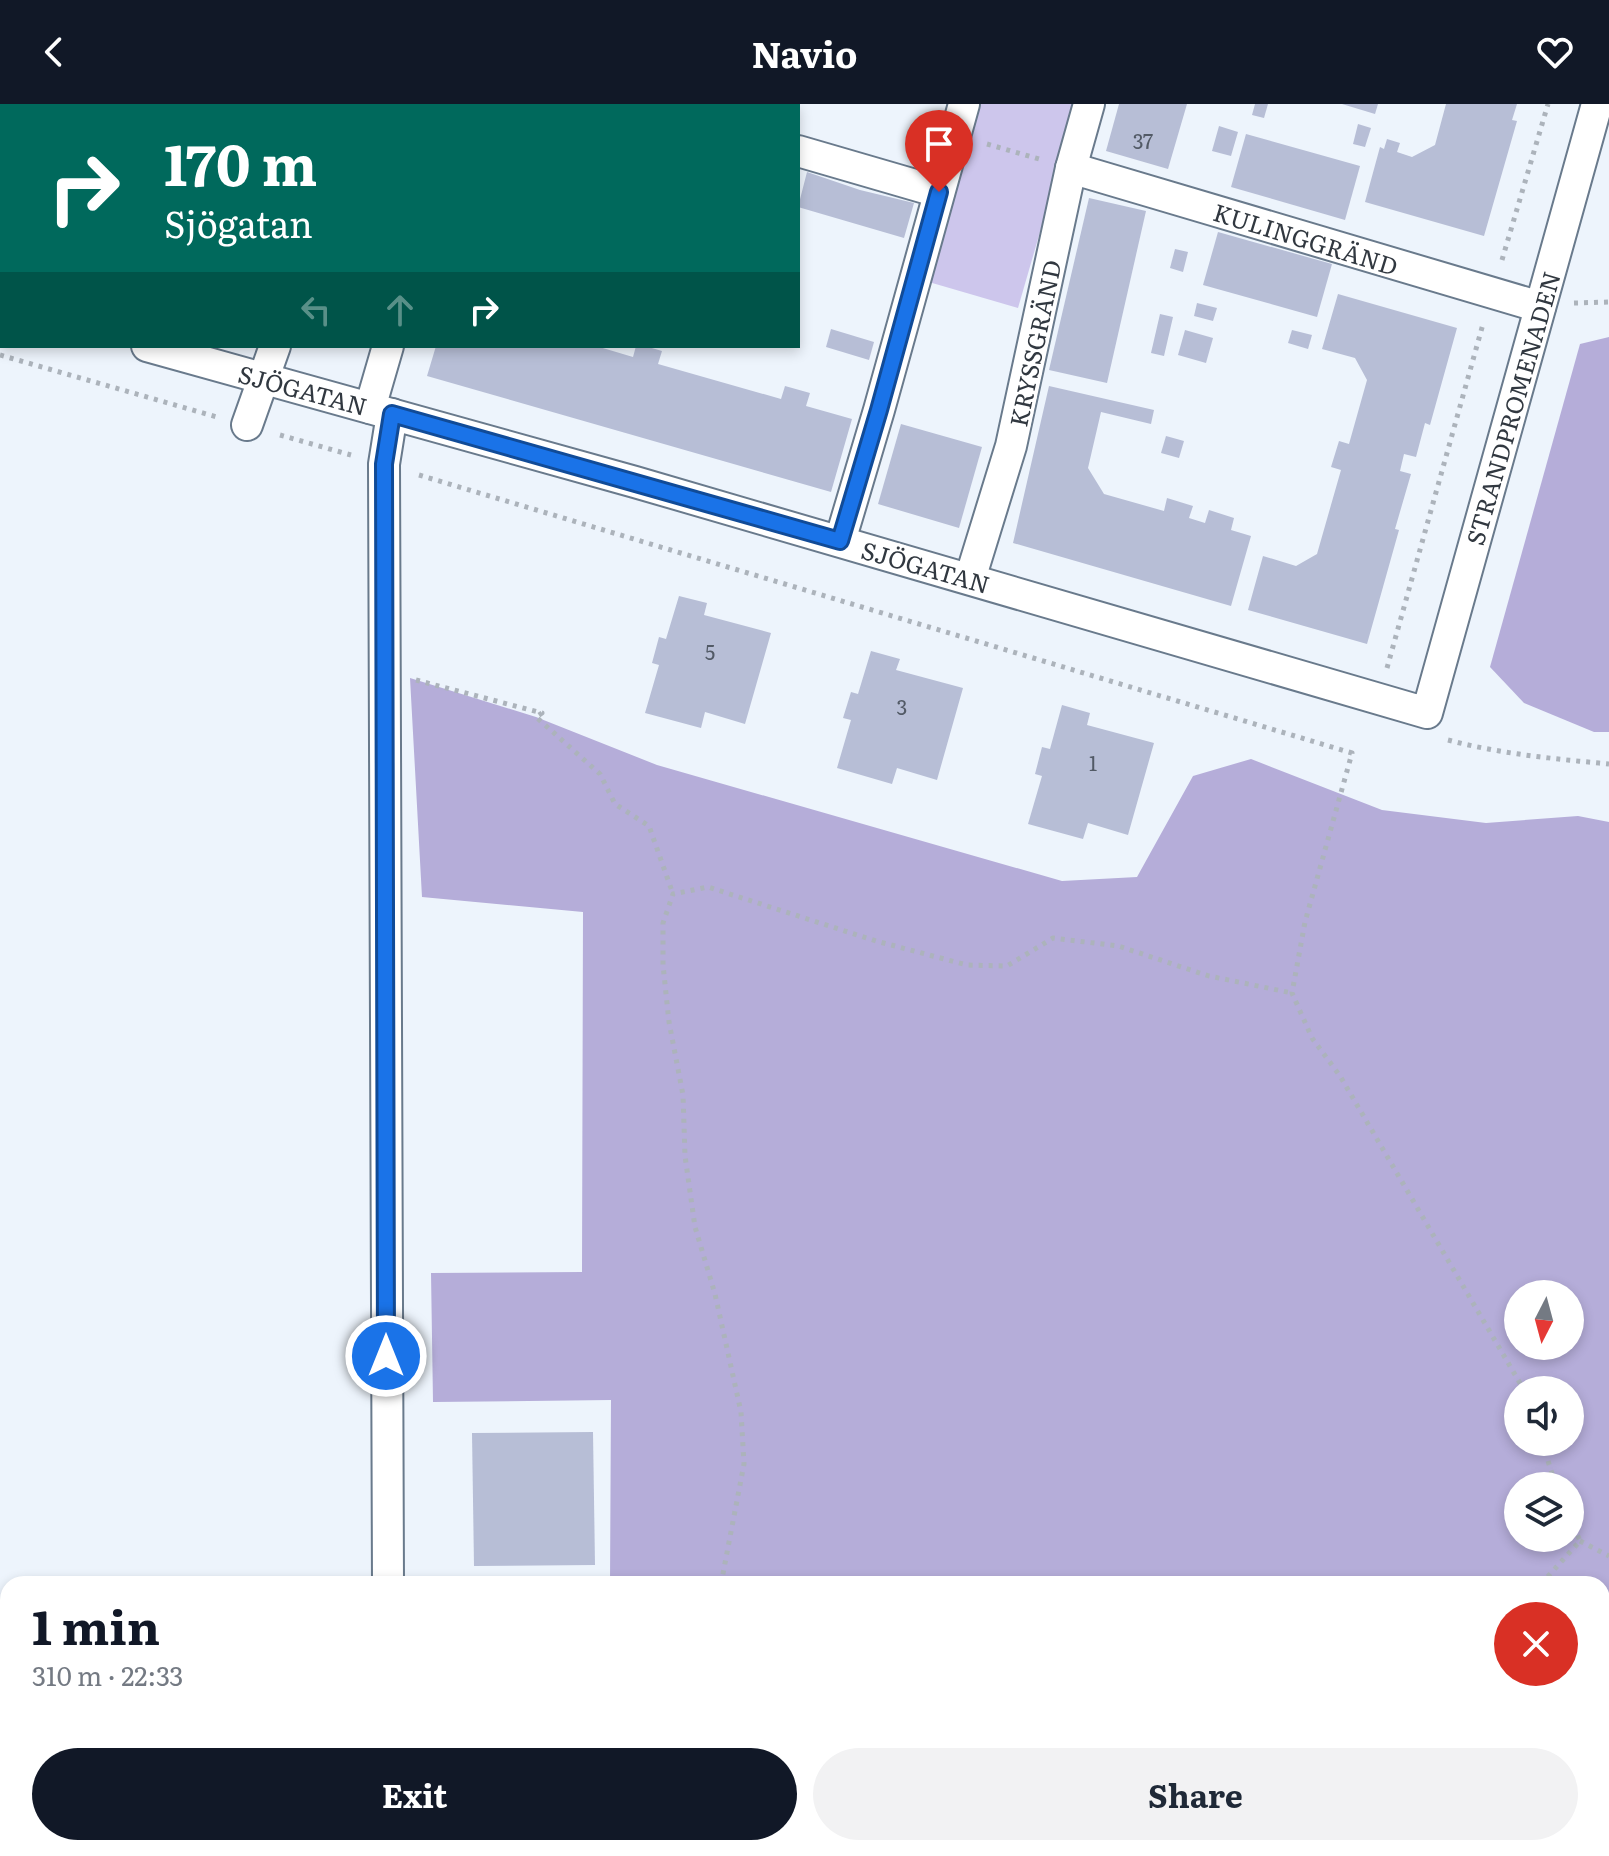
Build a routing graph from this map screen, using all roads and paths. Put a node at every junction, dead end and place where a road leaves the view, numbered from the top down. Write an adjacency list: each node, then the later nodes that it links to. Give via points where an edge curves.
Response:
1 (964, 104): 5 (street)
2 (1089, 104): 7 (street, KRYSSGRÄND)
3 (1548, 104): 9 (path)
4 (1597, 104): 10 (street, STRANDPROMENADEN)
5 (955, 135): 7 (path); 8 (street)
6 (800, 152): 8 (street)
7 (1071, 168): 9 (street, KULINGGRÄND); 20 (street, KRYSSGRÄND, via 1011,446)
8 (939, 192): 19 (street)
9 (1492, 293): 10 (street, KULINGGRÄND); 21 (path)
10 (1540, 307): 23 (street, STRANDPROMENADEN)
11 (154, 348): 15 (street, SJÖGATAN)
12 (274, 348): 15 (street)
13 (388, 348): 16 (street)
14 (0, 355): 17 (path)
15 (265, 379): 16 (street, SJÖGATAN); 17 (street)
16 (381, 411): 18 (street); 19 (street, SJÖGATAN)
17 (247, 425): 18 (path)
18 (384, 464): 22 (street); 26 (path, via 1352,753 1305,922)
19 (840, 541): 20 (street, SJÖGATAN)
20 (970, 579): 23 (street, SJÖGATAN)
21 (1387, 669)
22 (385, 671): 25 (path, via 542,713 536,717 600,774 615,804 649,826); 31 (street)
23 (1432, 724): 24 (path, via 1493,750)
24 (1609, 764)
25 (673, 894): 26 (path, via 708,887 967,965 1007,966 1053,938 1118,946 1209,976); 32 (path, via 663,923 663,965 683,1095 685,1156 693,1213 741,1412 744,1464)
26 (1292, 993): 27 (path, via 1312,1038 1340,1076)
27 (1516, 1376)
28 (1584, 1543): 30 (path)
29 (1570, 1552): 33 (path)
30 (1609, 1556)
31 (388, 1576)
32 (723, 1576)
33 (1548, 1576)

